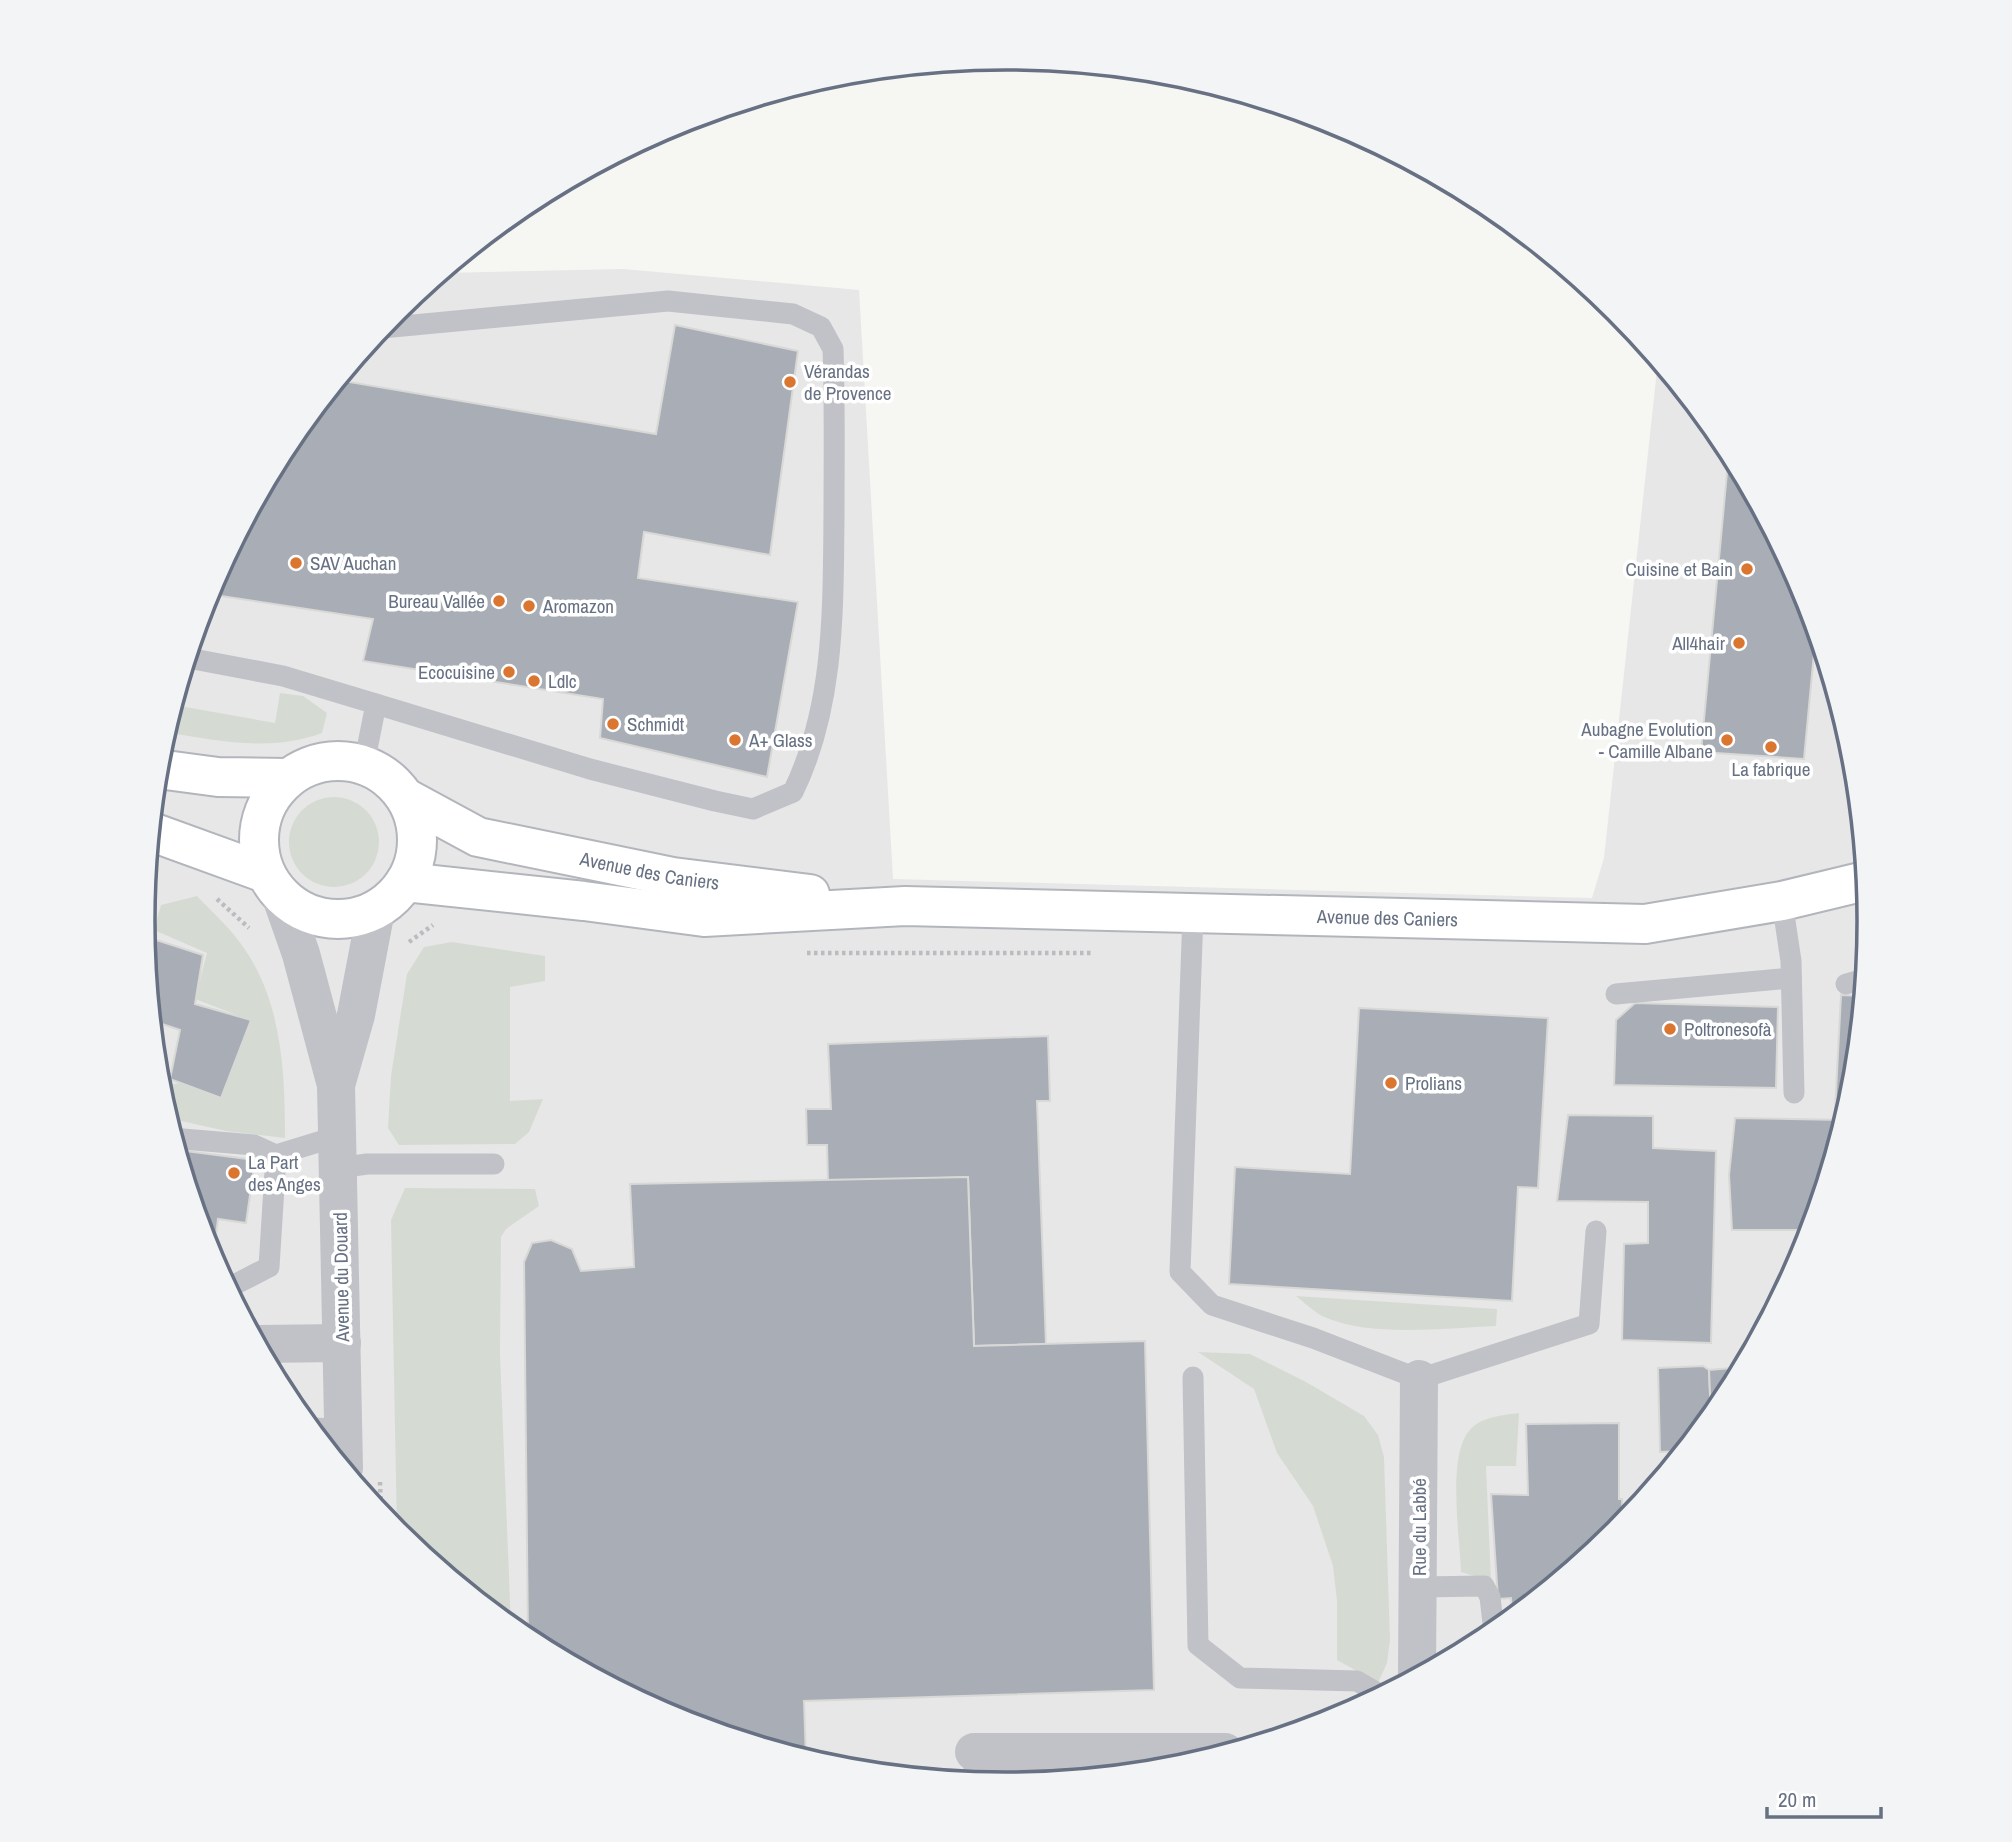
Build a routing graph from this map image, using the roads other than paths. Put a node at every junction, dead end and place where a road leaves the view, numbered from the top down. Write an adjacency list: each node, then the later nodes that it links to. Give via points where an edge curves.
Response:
1 (397, 327): 3 (lane, via 668,301 793,314 821,327 833,362 833,609 821,720 802,774 793,792 753,809 590,769)
2 (196, 660): 3 (lane, via 283,676)
3 (376, 704): 4 (lane)
4 (364, 764): 6 (street, via 337,760 310,764); 7 (street, via 388,778)
5 (169, 770): 6 (street)
6 (286, 778): 11 (street, via 270,798 260,822 258,848)
7 (406, 798): 9 (street, via 415,819 417,841); 13 (street, Avenue des Caniers, via 478,838 673,877)
8 (160, 835): 11 (street)
9 (405, 883): 13 (street, Avenue des Caniers, via 704,918); 14 (street)
10 (1856, 883): 12 (street, Avenue des Caniers)
11 (272, 884): 14 (street, via 295,907 325,919 351,918); 18 (street, Avenue du Douard, via 301,954)
12 (1782, 901): 15 (street, Avenue des Caniers, via 1645,924); 16 (lane)
13 (905, 906): 15 (street, Avenue des Caniers)
14 (376, 910): 18 (street, Avenue du Douard, via 356,1015)
15 (1193, 914): 29 (lane, via 1180,1272 1212,1305)
16 (1791, 978): 17 (lane); 19 (lane)
17 (1616, 994)
18 (336, 1085): 21 (street, Avenue du Douard)
19 (1794, 1093)
20 (183, 1139): 22 (lane, via 254,1145)
21 (338, 1152): 22 (lane); 23 (lane, via 367,1164); 26 (street, Avenue du Douard)
22 (276, 1155): 25 (lane, via 269,1267)
23 (494, 1164)
24 (1596, 1230): 29 (lane, via 1589,1324)
25 (237, 1283)
26 (342, 1343): 27 (street); 30 (street, Avenue du Douard)
27 (268, 1344)
28 (1193, 1377): 34 (lane, via 1198,1645 1240,1678 1357,1681)
29 (1419, 1379): 31 (street, Rue du Labbé)
30 (327, 1429)
31 (1419, 1587): 32 (lane, via 1483,1586 1490,1597); 33 (street, Rue du Labbé)
32 (1493, 1619)
33 (1417, 1666)
34 (1371, 1689)
35 (1178, 1755): 36 (street)
36 (974, 1766)

